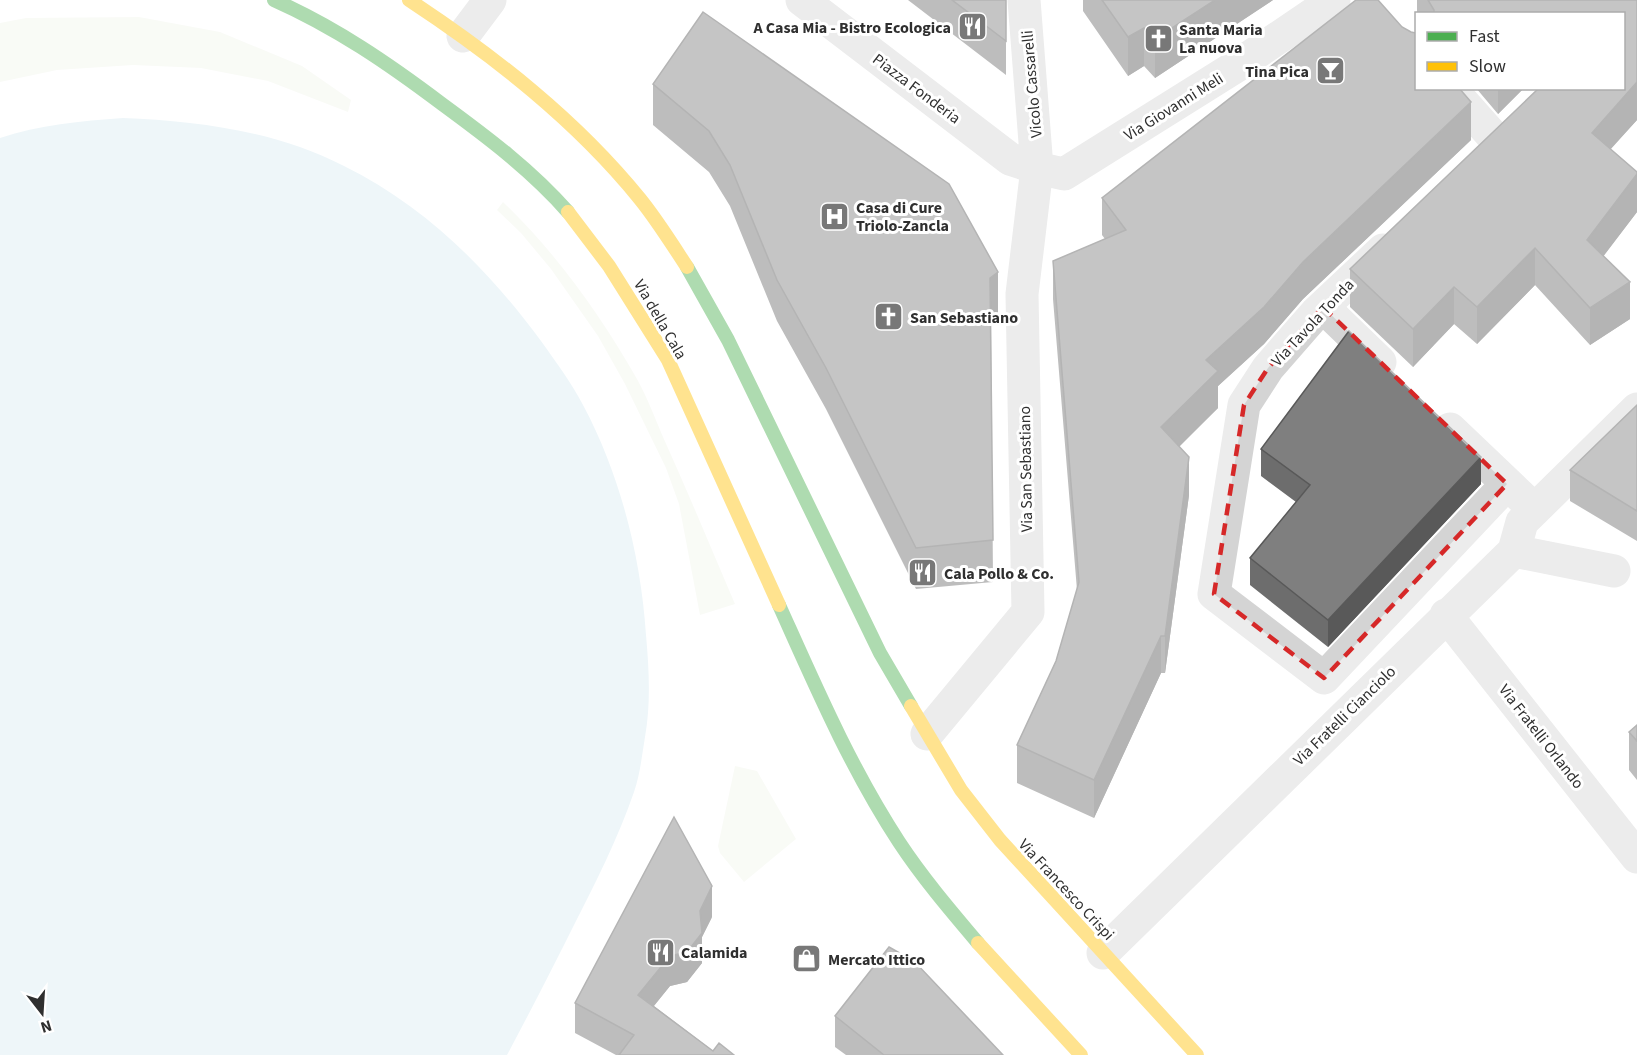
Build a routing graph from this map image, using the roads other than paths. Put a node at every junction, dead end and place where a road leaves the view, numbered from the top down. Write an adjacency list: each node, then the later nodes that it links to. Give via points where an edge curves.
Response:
1 (274, 0): 26 (main road, Via della Cala, via 303,12 363,48 497,145 538,182 613,270 668,360 863,783 935,890)
2 (409, 0): 7 (main road)
3 (490, 0): 7 (street)
4 (802, 0): 12 (street, Piazza Fonderia, via 1010,159)
5 (1024, 0): 12 (street, Vicolo Cassarelli)
6 (1334, 0): 12 (street, Via Giovanni Meli, via 1064,174)
7 (463, 36): 23 (main road, via 547,103 596,149 641,200 690,271 728,340 880,653)
8 (1452, 90): 10 (street)
9 (1520, 118): 10 (street)
10 (1497, 141): 11 (street)
11 (1472, 164)
12 (1037, 168): 23 (street, Via San Sebastiano, via 1022,294 1028,612)
13 (1406, 228): 14 (street, Via Tavola Tonda)
14 (1323, 307): 15 (street); 18 (street, Via Tavola Tonda, via 1268,368 1244,405 1214,594 1324,678)
15 (1398, 379)
16 (1637, 409): 19 (street)
17 (1431, 411): 18 (street)
18 (1507, 484): 19 (street)
19 (1534, 509): 20 (street, via 1522,522)
20 (1514, 551): 21 (street); 22 (street, Via Fratelli Cianciolo)
21 (1614, 571)
22 (1446, 615): 24 (street, Via Fratelli Orlando); 25 (street, Via Fratelli Cianciolo)
23 (927, 735): 25 (main road, Via Francesco Crispi, via 961,790 1000,840)
24 (1637, 857)
25 (1103, 953): 27 (main road, Via Francesco Crispi)
26 (1081, 1055)
27 (1197, 1055)

